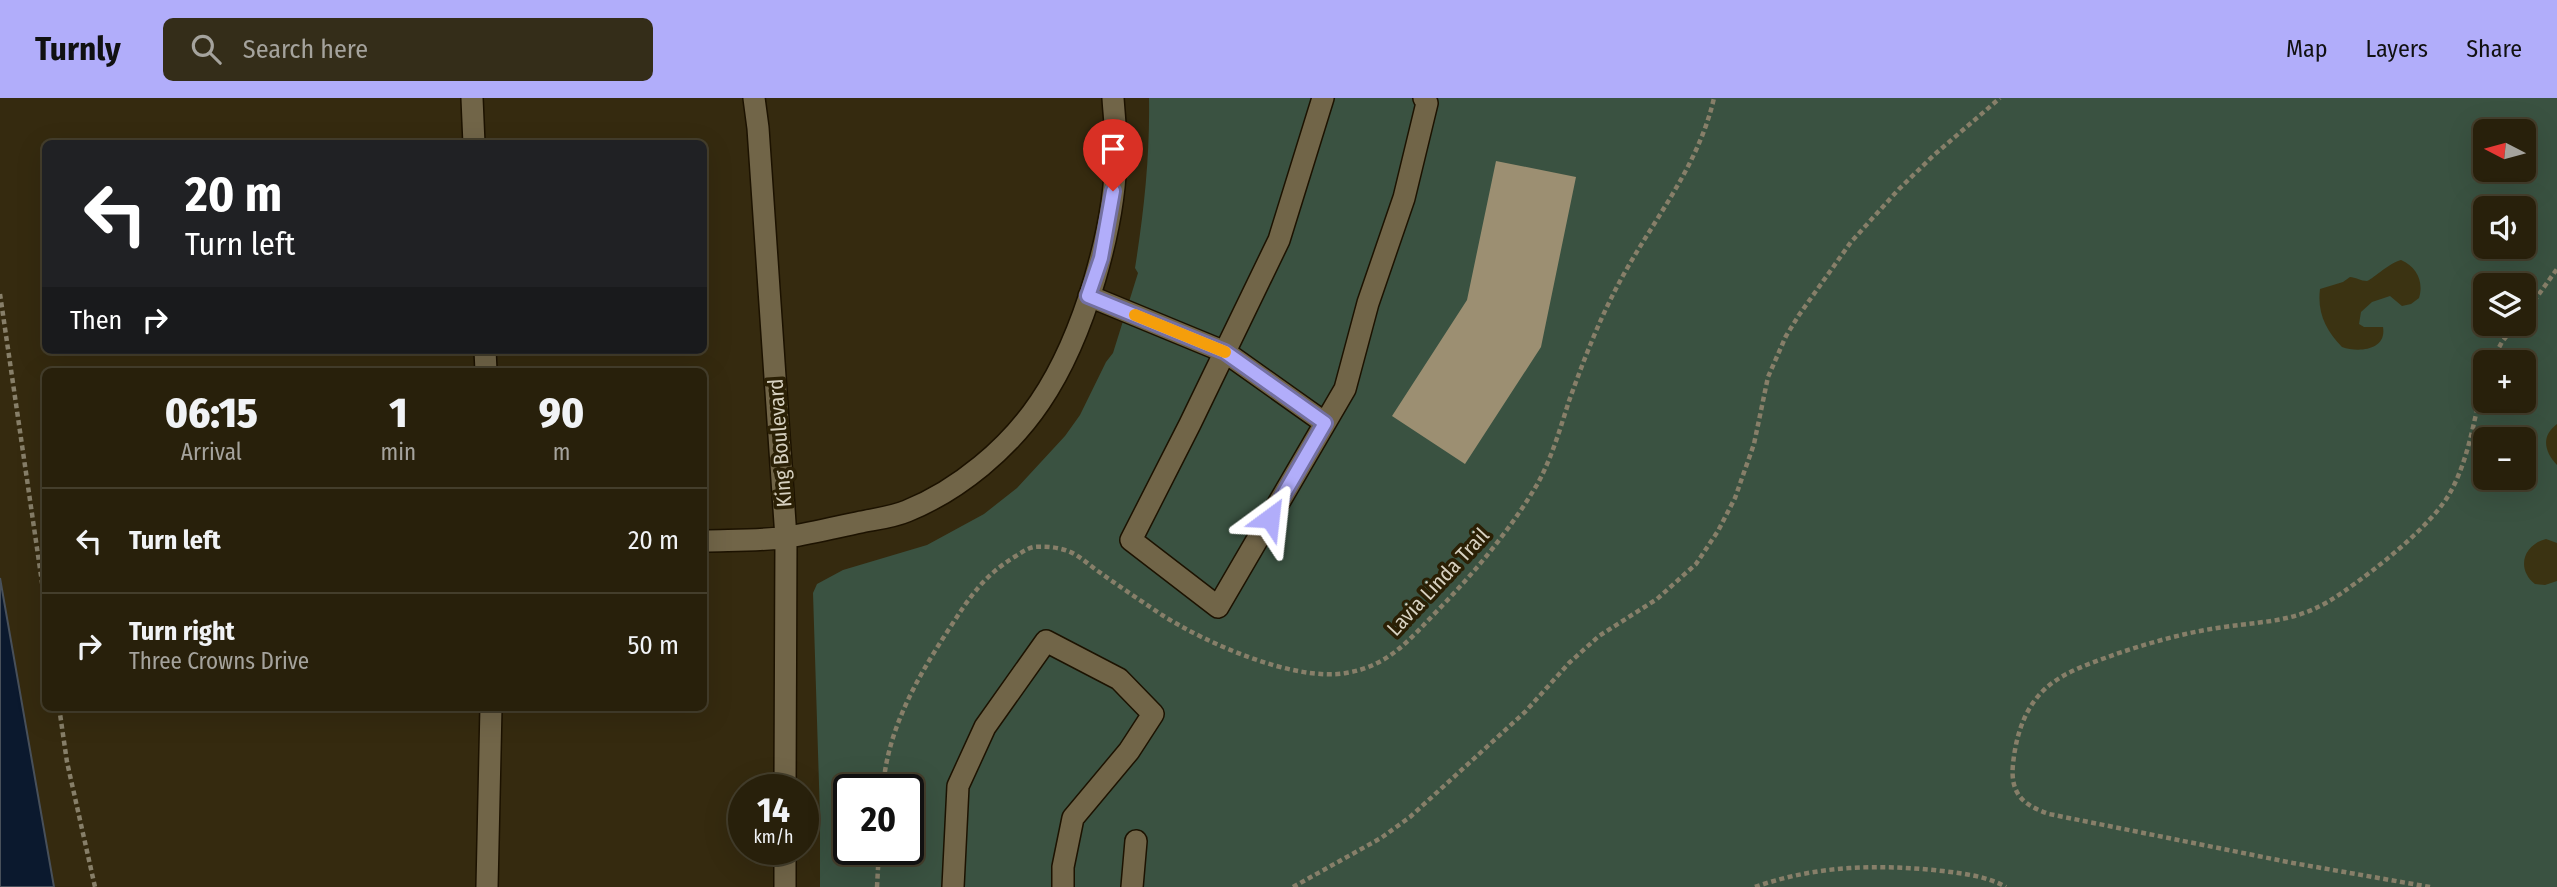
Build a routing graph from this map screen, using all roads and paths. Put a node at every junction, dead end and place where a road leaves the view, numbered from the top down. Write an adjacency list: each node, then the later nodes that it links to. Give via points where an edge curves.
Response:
1 (472, 98): 8 (street)
2 (754, 98): 16 (street, King Boulevard)
3 (1113, 98): 11 (street, via 1113,191 1101,258)
4 (1323, 98): 13 (street, via 1279,240)
5 (1424, 98): 15 (street, via 1427,103 1404,198 1345,388)
6 (1714, 98): 22 (path, Lavia Linda Trail, via 1689,167 1619,283 1591,344 1537,484 1516,519 1457,591 1384,661 1329,676 1265,663 1185,628 1074,554 1049,546 1030,548 985,578 941,642 900,713)
7 (2000, 98): 33 (path, via 1899,189 1851,242 1799,316 1768,377 1754,444 1735,498 1696,564 1657,599 1599,636 1516,722 1409,817 1381,838)
8 (474, 140)
9 (2557, 270): 12 (path)
10 (0, 294): 18 (path)
11 (1088, 296): 13 (street); 16 (street, via 1062,363 1040,402 1000,449 959,483 905,512)
12 (2536, 299)
13 (1225, 352): 15 (street); 15 (street, via 1131,540 1218,607)
14 (2476, 413): 36 (path, via 2451,492 2382,563 2326,604 2297,617 2193,632 2136,646 2091,662 2047,687 2018,730 2012,774 2021,800 2049,814)
15 (1325, 423)
16 (786, 538): 17 (street); 21 (street, King Boulevard)
17 (707, 541)
18 (42, 583)
19 (60, 711): 26 (path)
20 (491, 711): 27 (street)
21 (785, 774)
22 (886, 774)
23 (1136, 841): 32 (street)
24 (785, 865): 28 (street)
25 (878, 865): 29 (path)
26 (95, 887)
27 (487, 887)
28 (785, 887)
29 (877, 887)
30 (953, 887): 31 (street, via 958,786 985,727 1045,641 1119,679 1153,714 1129,751 1073,818)
31 (1063, 887)
32 (1132, 887)
33 (1293, 887)
34 (1755, 887): 35 (path, via 1821,870 1873,866 1978,875)
35 (2006, 887)
36 (2430, 887)

